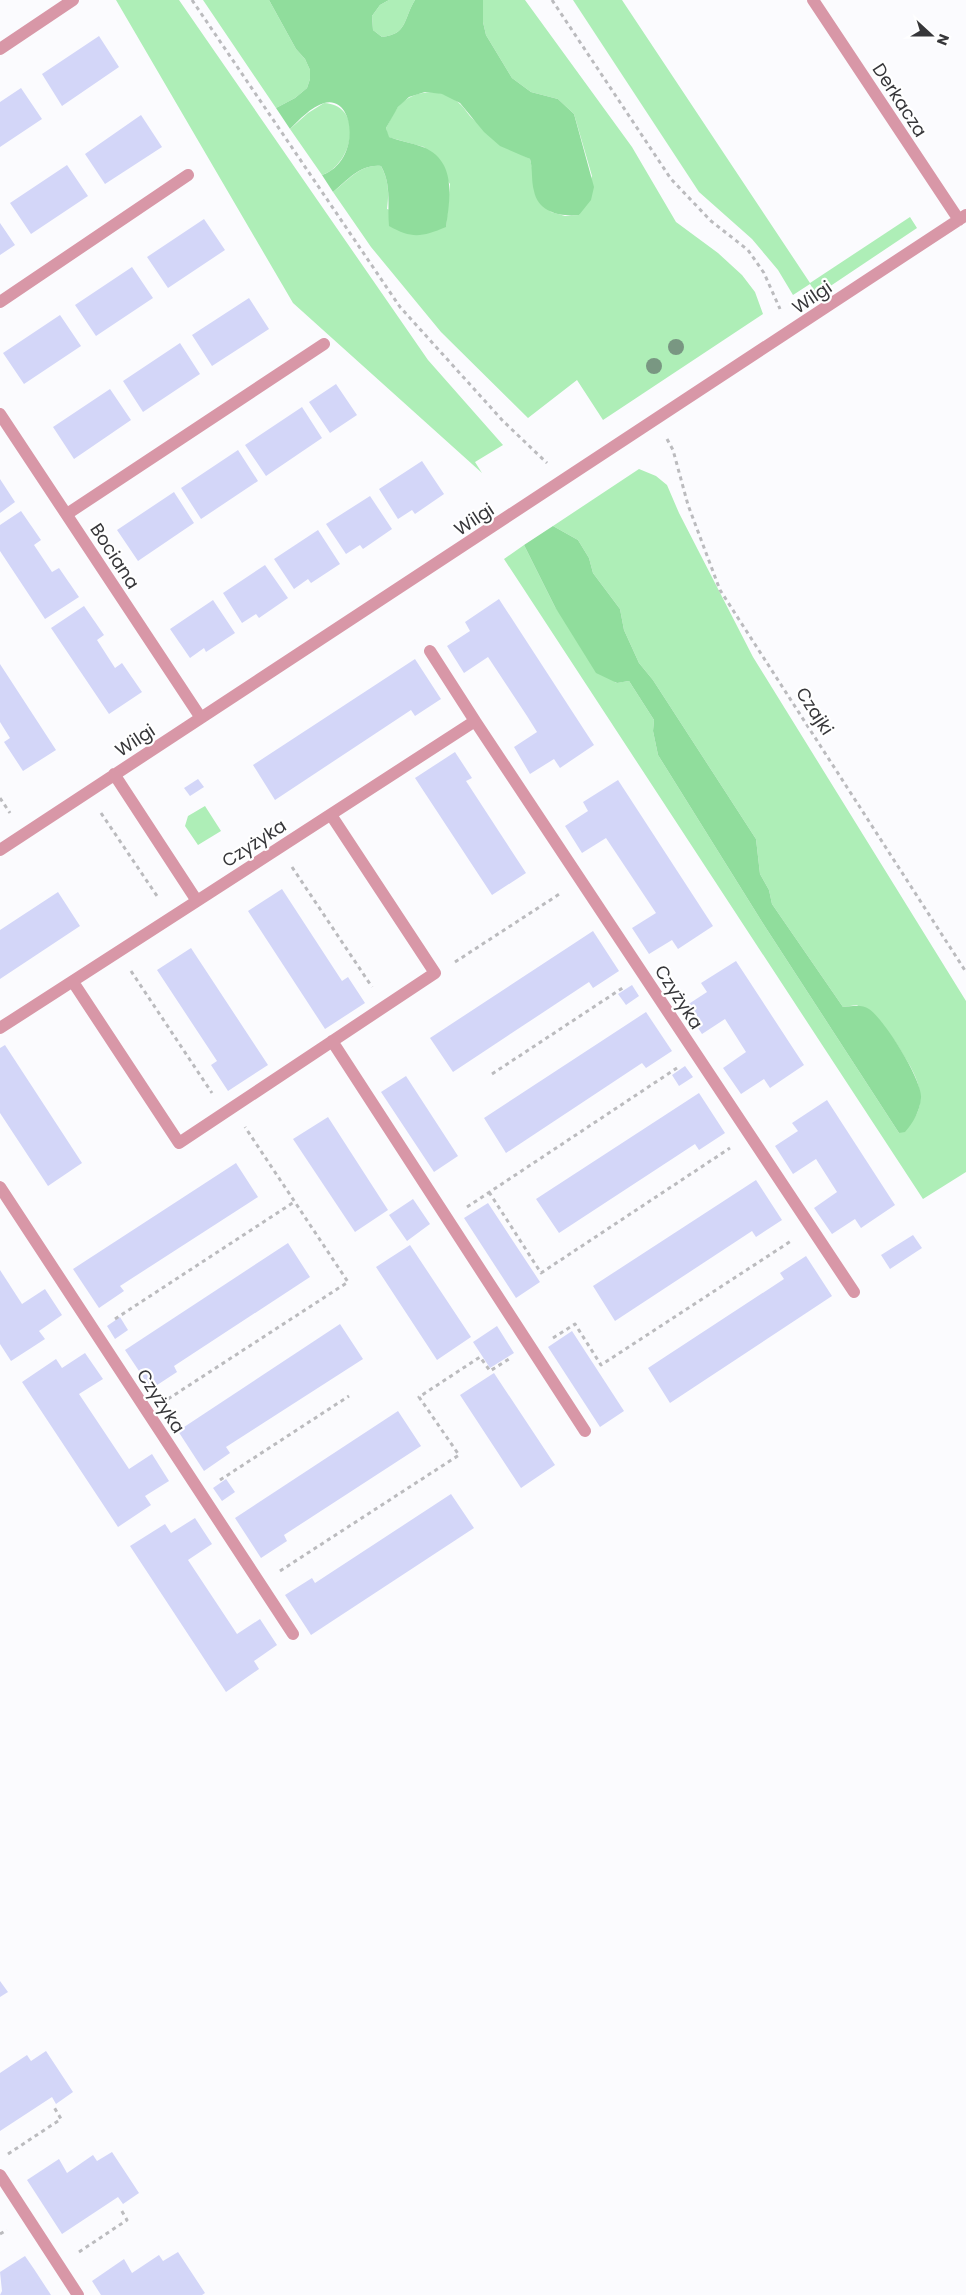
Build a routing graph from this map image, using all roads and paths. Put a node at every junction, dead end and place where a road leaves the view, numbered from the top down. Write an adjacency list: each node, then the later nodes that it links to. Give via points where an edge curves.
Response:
1 (73, 0): 5 (street)
2 (192, 0): 13 (path, via 400,307 503,422)
3 (552, 0): 9 (path, via 671,179 711,221 748,250 764,273)
4 (813, 0): 7 (street, Derkacza)
5 (0, 49)
6 (188, 175): 8 (street)
7 (963, 218): 9 (street, Wilgi)
8 (0, 302)
9 (791, 332): 13 (street, Wilgi)
10 (324, 344): 14 (street)
11 (0, 414): 14 (street, Bociana)
12 (673, 450): 30 (path, Czajki, via 688,505 720,590)
13 (564, 479): 16 (street, Wilgi)
14 (67, 514): 16 (street, Bociana)
15 (430, 650): 17 (street, Czyżyka)
16 (201, 718): 18 (street, Wilgi)
17 (475, 721): 21 (street, Czyżyka); 31 (street, Czyżyka)
18 (114, 774): 24 (street, Wilgi); 26 (street)
19 (0, 798): 22 (path)
20 (101, 813): 27 (path)
21 (330, 815): 23 (street, Czyżyka); 33 (street, via 435,973)
22 (12, 816)
23 (279, 848): 26 (street, Czyżyka); 33 (path)
24 (0, 850)
25 (568, 888): 29 (path)
26 (197, 901): 27 (street, Czyżyka)
27 (172, 918): 28 (street, Czyżyka)
28 (119, 952): 32 (street, Czyżyka); 38 (path)
29 (467, 955)
30 (966, 972)
31 (643, 974): 36 (street, Czyżyka); 37 (path)
32 (73, 982): 34 (street, Czyżyka); 38 (street, via 179,1143)
33 (385, 1006): 35 (street)
34 (0, 1028)
35 (332, 1042): 38 (street); 52 (street)
36 (696, 1055): 40 (street, Czyżyka); 42 (path)
37 (492, 1074)
38 (225, 1112)
39 (240, 1121): 43 (path)
40 (750, 1135): 42 (path, via 541,1273); 45 (street, Czyżyka)
41 (0, 1187): 47 (street, Czyżyka)
42 (489, 1192): 44 (path)
43 (294, 1202): 47 (path); 51 (path, via 348,1282)
44 (466, 1207)
45 (811, 1228): 46 (street, Czyżyka); 48 (path, via 602,1365 575,1324)
46 (854, 1292)
47 (95, 1332): 51 (street, Czyżyka)
48 (552, 1339)
49 (514, 1355): 54 (path, via 490,1371 480,1357 419,1396 460,1455)
50 (349, 1396): 53 (path)
51 (148, 1412): 53 (street, Czyżyka)
52 (585, 1431)
53 (201, 1493): 54 (street, Czyżyka)
54 (261, 1584): 55 (street, Czyżyka)
55 (294, 1634)
56 (54, 2107): 57 (path, via 61,2119)
57 (0, 2159)
58 (0, 2175): 60 (street)
59 (120, 2208): 60 (path, via 127,2220)
60 (59, 2265): 61 (street)
61 (78, 2295)

